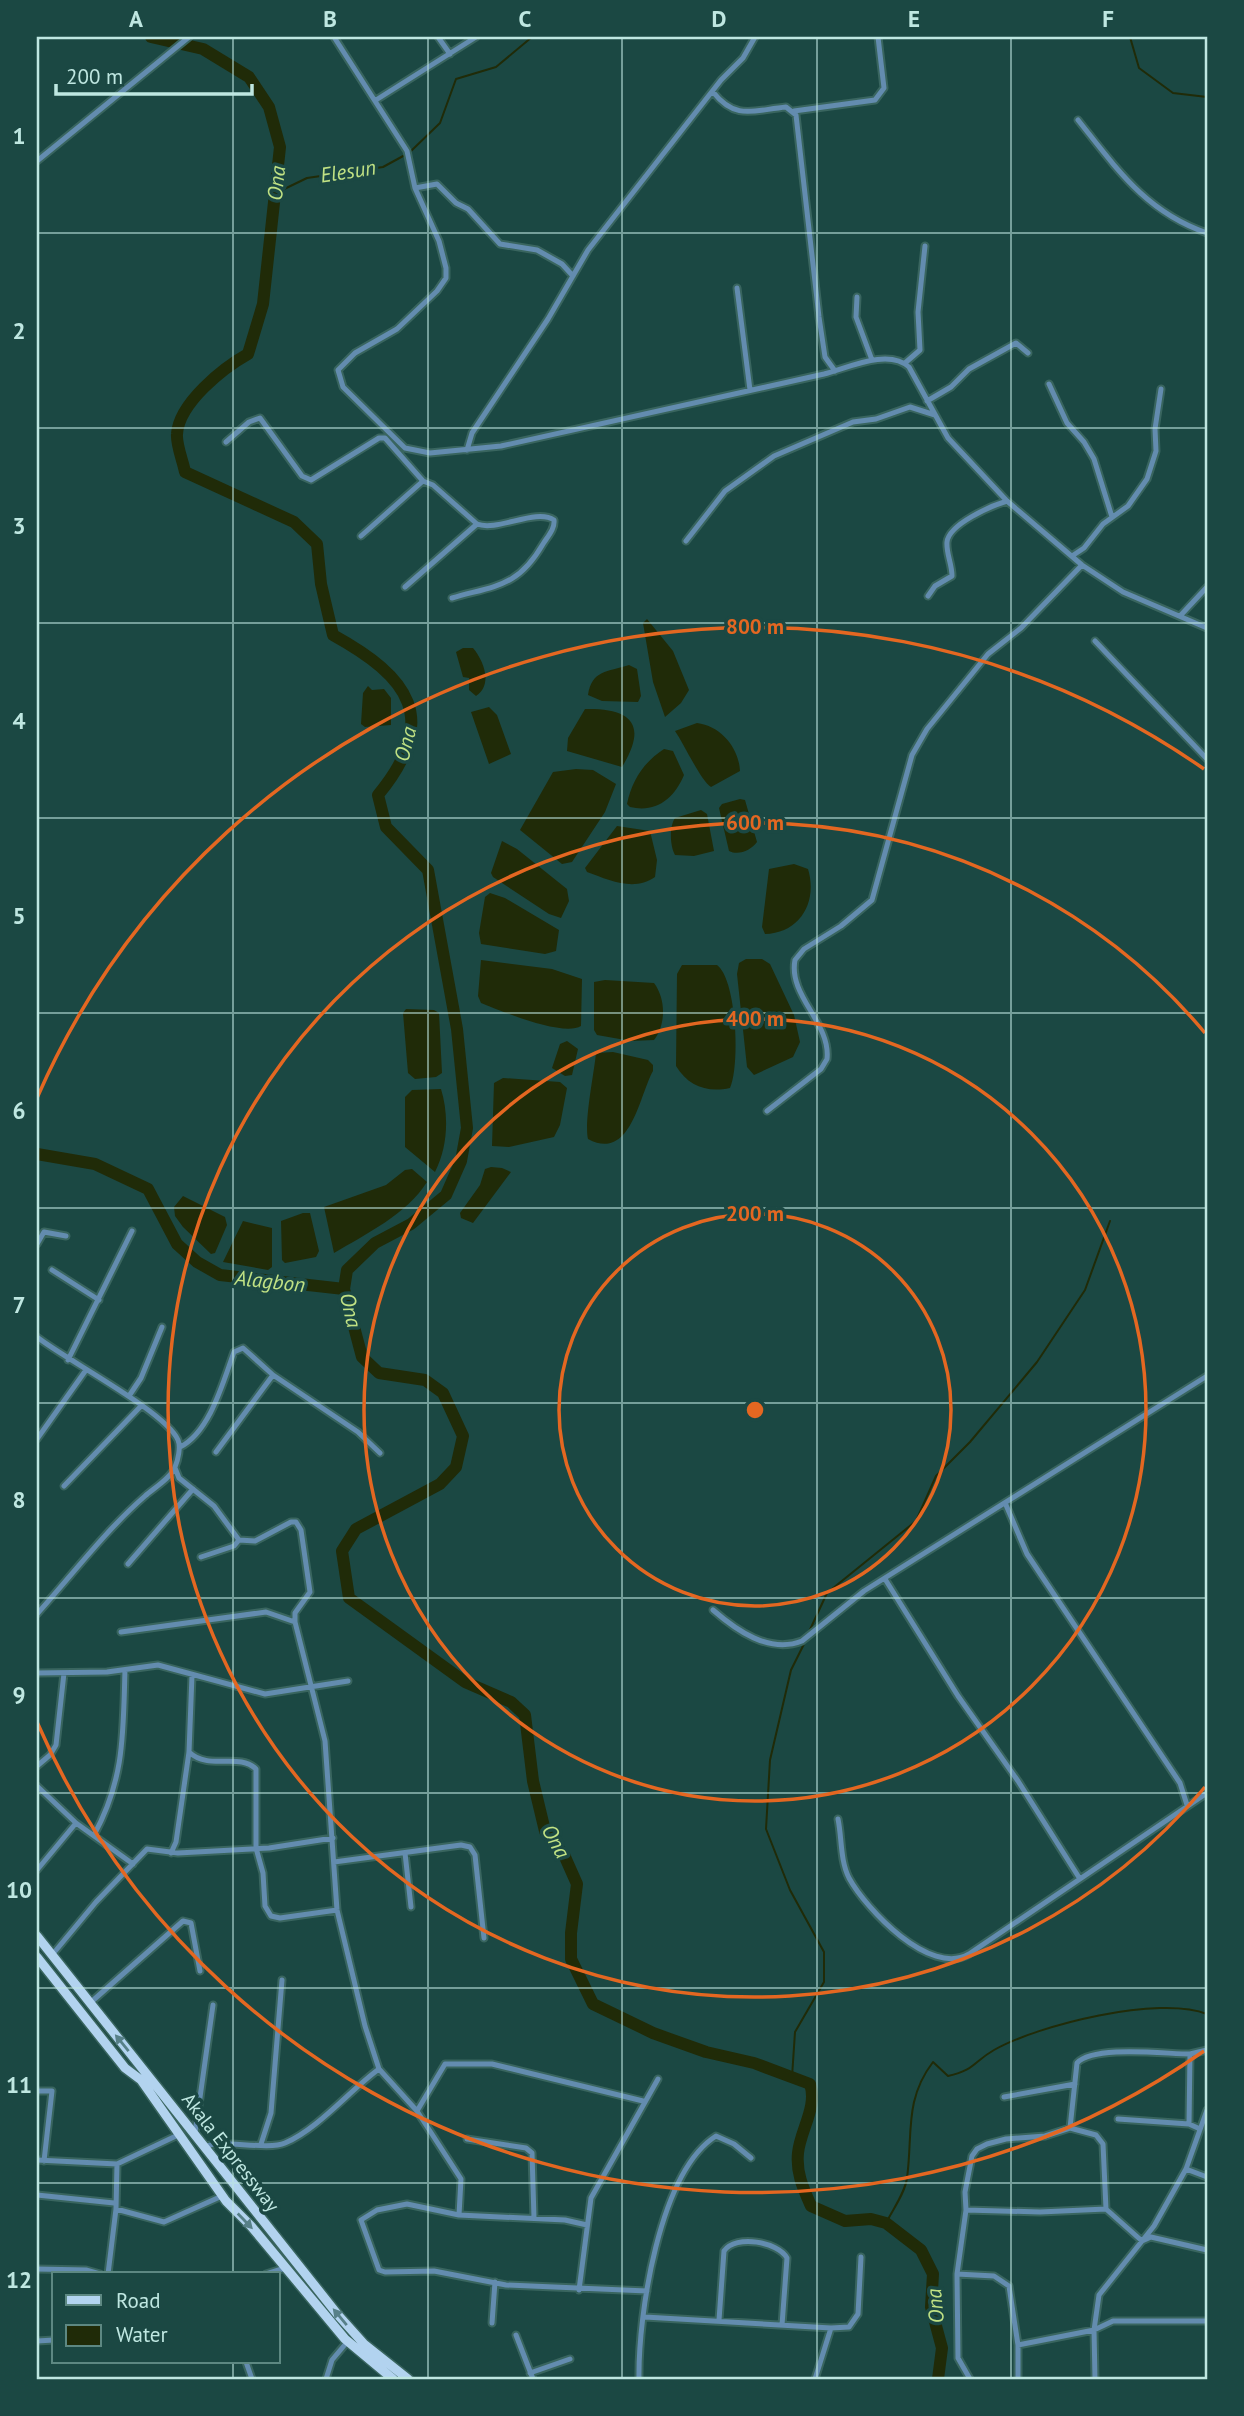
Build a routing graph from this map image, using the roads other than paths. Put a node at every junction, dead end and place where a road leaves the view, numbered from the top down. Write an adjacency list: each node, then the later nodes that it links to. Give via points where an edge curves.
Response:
1 (189, 37): 12 (street)
2 (334, 37): 9 (street)
3 (438, 37): 7 (street)
4 (476, 37): 7 (street)
5 (755, 37): 8 (street)
6 (878, 37): 10 (street, via 884,88 875,100)
7 (450, 54): 9 (street)
8 (713, 92): 10 (street, via 725,104 744,112 786,107); 16 (street, via 602,232)
9 (376, 100): 13 (street, via 408,155)
10 (794, 111): 22 (street, via 823,345)
11 (1078, 120): 14 (street, via 1157,210)
12 (37, 161)
13 (415, 188): 16 (street, via 437,184 468,209 499,244 537,250); 29 (street, via 439,241 446,278 397,329 355,354 337,374 343,387 405,449)
14 (1207, 233)
15 (925, 246): 21 (street, via 918,312 920,350)
16 (573, 276): 30 (street, via 472,433)
17 (737, 288): 25 (street)
18 (857, 297): 20 (street, via 856,317)
19 (1028, 353): 26 (street, via 1016,343 969,369)
20 (872, 360): 21 (street); 22 (street)
21 (905, 363): 26 (street)
22 (835, 371): 25 (street)
23 (1049, 384): 34 (street, via 1067,423 1098,468)
24 (1161, 389): 34 (street, via 1153,465 1128,506)
25 (750, 390): 30 (street)
26 (927, 401): 27 (street)
27 (935, 415): 33 (street, via 966,460); 37 (street, via 917,407 906,408 853,422 774,456 725,491)
28 (226, 442): 31 (street, via 260,418 308,480 379,438 388,440)
29 (412, 449): 30 (street, via 430,453); 31 (street)
30 (467, 450)
31 (404, 461): 32 (street)
32 (423, 481): 35 (street); 36 (street)
33 (1007, 501): 38 (street); 42 (street, via 950,533 952,576)
34 (1112, 517): 38 (street)
35 (477, 524): 40 (street); 43 (street, via 484,527 549,516 555,522 519,577)
36 (361, 536)
37 (687, 541)
38 (1072, 556): 39 (street)
39 (1082, 565): 44 (street, via 1123,592); 48 (street, via 1021,628 988,654 920,738 872,900 795,960 796,980 822,1032 828,1059)
40 (405, 587)
41 (1207, 587): 44 (street)
42 (928, 596)
43 (452, 598)
44 (1180, 616): 45 (street)
45 (1207, 628)
46 (1095, 641): 47 (street)
47 (1207, 759)
48 (767, 1111)
49 (132, 1231): 53 (street)
50 (66, 1236): 51 (street, via 44,1232)
51 (37, 1244)
52 (52, 1270): 53 (street)
53 (99, 1300): 56 (street)
54 (162, 1327): 60 (street)
55 (37, 1337): 56 (street)
56 (68, 1360): 57 (street)
57 (86, 1370): 60 (street); 62 (street)
58 (273, 1375): 63 (street, via 243,1348 237,1349 215,1403 191,1439); 64 (street); 65 (street, via 358,1432)
59 (1207, 1376): 69 (street)
60 (129, 1396): 61 (street)
61 (141, 1406): 63 (street, via 172,1433); 67 (street)
62 (37, 1440)
63 (180, 1447): 66 (street)
64 (216, 1452)
65 (380, 1453)
66 (175, 1468): 68 (street); 75 (street, via 116,1522)
67 (64, 1486)
68 (193, 1489): 70 (street, via 214,1506); 72 (street)
69 (1006, 1505): 73 (street); 88 (street, via 1027,1554 1180,1783)
70 (239, 1540): 71 (street); 76 (street, via 255,1541 291,1522 299,1524 310,1592)
71 (201, 1557)
72 (128, 1564)
73 (885, 1579): 74 (street, via 795,1643 753,1639); 99 (street)
74 (713, 1610)
75 (37, 1614)
76 (295, 1622): 77 (street, via 267,1612); 83 (street)
77 (121, 1632)
78 (125, 1670): 80 (street); 81 (street, via 158,1665); 91 (street, via 121,1768)
79 (37, 1673): 80 (street)
80 (64, 1673): 85 (street, via 56,1745)
81 (192, 1675): 83 (street, via 257,1694); 84 (street)
82 (348, 1681): 83 (street)
83 (313, 1689): 92 (street, via 325,1741)
84 (189, 1752): 93 (street, via 206,1762 246,1762 256,1769); 94 (street)
85 (37, 1766)
86 (37, 1786): 90 (street)
87 (1207, 1793): 88 (street)
88 (1187, 1805): 99 (street)
89 (838, 1819): 99 (street, via 845,1869 862,1899 878,1917 939,1959 962,1958)
90 (76, 1823): 91 (street); 98 (street)
91 (94, 1835): 97 (street)
92 (333, 1838): 93 (street); 96 (street)
93 (256, 1848): 94 (street); 101 (street, via 265,1906 271,1916 280,1919)
94 (171, 1853): 97 (street, via 147,1849)
95 (405, 1853): 96 (street); 100 (street); 103 (street, via 466,1845 473,1850)
96 (334, 1862): 101 (street)
97 (133, 1864): 104 (street)
98 (37, 1870)
99 (1080, 1879)
100 (411, 1907)
101 (337, 1910): 112 (street)
102 (37, 1936): 104 (main road, Akala Expressway)
103 (484, 1938)
104 (52, 1955): 108 (main road, Akala Expressway)
105 (37, 1957): 125 (main road, Akala Expressway, via 125,2068 141,2080)
106 (200, 1971): 108 (street, via 191,1923 183,1921)
107 (282, 1980): 127 (street, via 271,2113)
108 (90, 2003): 124 (main road, Akala Expressway, one-way to 108)
109 (213, 2005): 124 (street)
110 (1207, 2050): 111 (street)
111 (1191, 2054): 114 (street, via 1088,2054 1077,2063); 121 (street)
112 (379, 2069): 119 (street); 127 (street, via 286,2143)
113 (658, 2079): 117 (street)
114 (1075, 2084): 116 (street); 122 (street)
115 (37, 2091): 131 (street, via 52,2091)
116 (1004, 2097)
117 (643, 2101): 119 (street, via 492,2064 456,2062 445,2064); 145 (street, via 591,2198)
118 (1207, 2110): 123 (street)
119 (417, 2111): 143 (street, via 461,2179)
120 (1118, 2119): 121 (street)
121 (1189, 2124): 123 (street)
122 (1070, 2128): 141 (street, via 1092,2133 1103,2144); 142 (street, via 1045,2136 1006,2138 977,2149 965,2192)
123 (1200, 2129): 134 (street)
124 (195, 2134): 128 (main road, Akala Expressway)
125 (178, 2135): 133 (street); 135 (main road, Akala Expressway)
126 (467, 2139): 144 (street, via 533,2153)
127 (261, 2144): 128 (street, via 218,2142)
128 (206, 2147): 132 (main road, Akala Expressway)
129 (751, 2158): 157 (street, via 716,2136 702,2145 674,2194 656,2245)
130 (37, 2160): 131 (street)
131 (44, 2161): 133 (street)
132 (219, 2163): 135 (main road); 137 (main road, Akala Expressway)
133 (117, 2164): 140 (street)
134 (1186, 2169): 136 (street); 146 (street)
135 (205, 2173): 139 (main road, Akala Expressway)
136 (1207, 2177)
137 (234, 2183): 139 (main road); 172 (main road, Akala Expressway, one-way to 137, via 347,2325)
138 (37, 2195): 140 (street)
139 (224, 2199): 140 (street, via 164,2222); 149 (main road, Akala Expressway, one-way to 149)
140 (115, 2206): 152 (street)
141 (1106, 2209): 142 (street); 146 (street)
142 (966, 2210): 154 (street)
143 (458, 2215): 144 (street); 155 (street, via 407,2204 377,2210 361,2220 379,2270 434,2271)
144 (534, 2218): 145 (street)
145 (587, 2225): 156 (street)
146 (1142, 2241): 147 (street, via 1151,2237); 164 (street, via 1099,2295)
147 (1207, 2250)
148 (861, 2257): 163 (street, via 857,2318 849,2327)
149 (285, 2268): 153 (street); 166 (main road, Akala Expressway)
150 (37, 2269): 151 (street)
151 (93, 2272)
152 (108, 2272)
153 (272, 2272)
154 (957, 2274): 167 (street, via 994,2276 1009,2286); 175 (street, via 958,2358)
155 (495, 2282): 156 (street); 161 (street)
156 (579, 2290): 157 (street)
157 (647, 2291): 158 (street)
158 (645, 2317): 159 (street); 173 (street)
159 (719, 2320): 162 (street); 162 (street, via 724,2251 735,2244 755,2243 772,2245 787,2258)
160 (1207, 2321): 164 (street, via 1113,2321)
161 (492, 2323)
162 (782, 2325): 163 (street)
163 (831, 2328): 174 (street)
164 (1094, 2330): 167 (street); 177 (street)
165 (516, 2336): 169 (street)
166 (348, 2341): 170 (street, via 332,2360); 171 (main road, Akala Expressway)
167 (1018, 2345): 176 (street)
168 (570, 2359): 169 (street)
169 (532, 2376)
170 (326, 2379)
171 (393, 2379)
172 (408, 2379)
173 (639, 2379)
174 (815, 2379)
175 (970, 2379)
176 (1018, 2379)
177 (1095, 2379)

